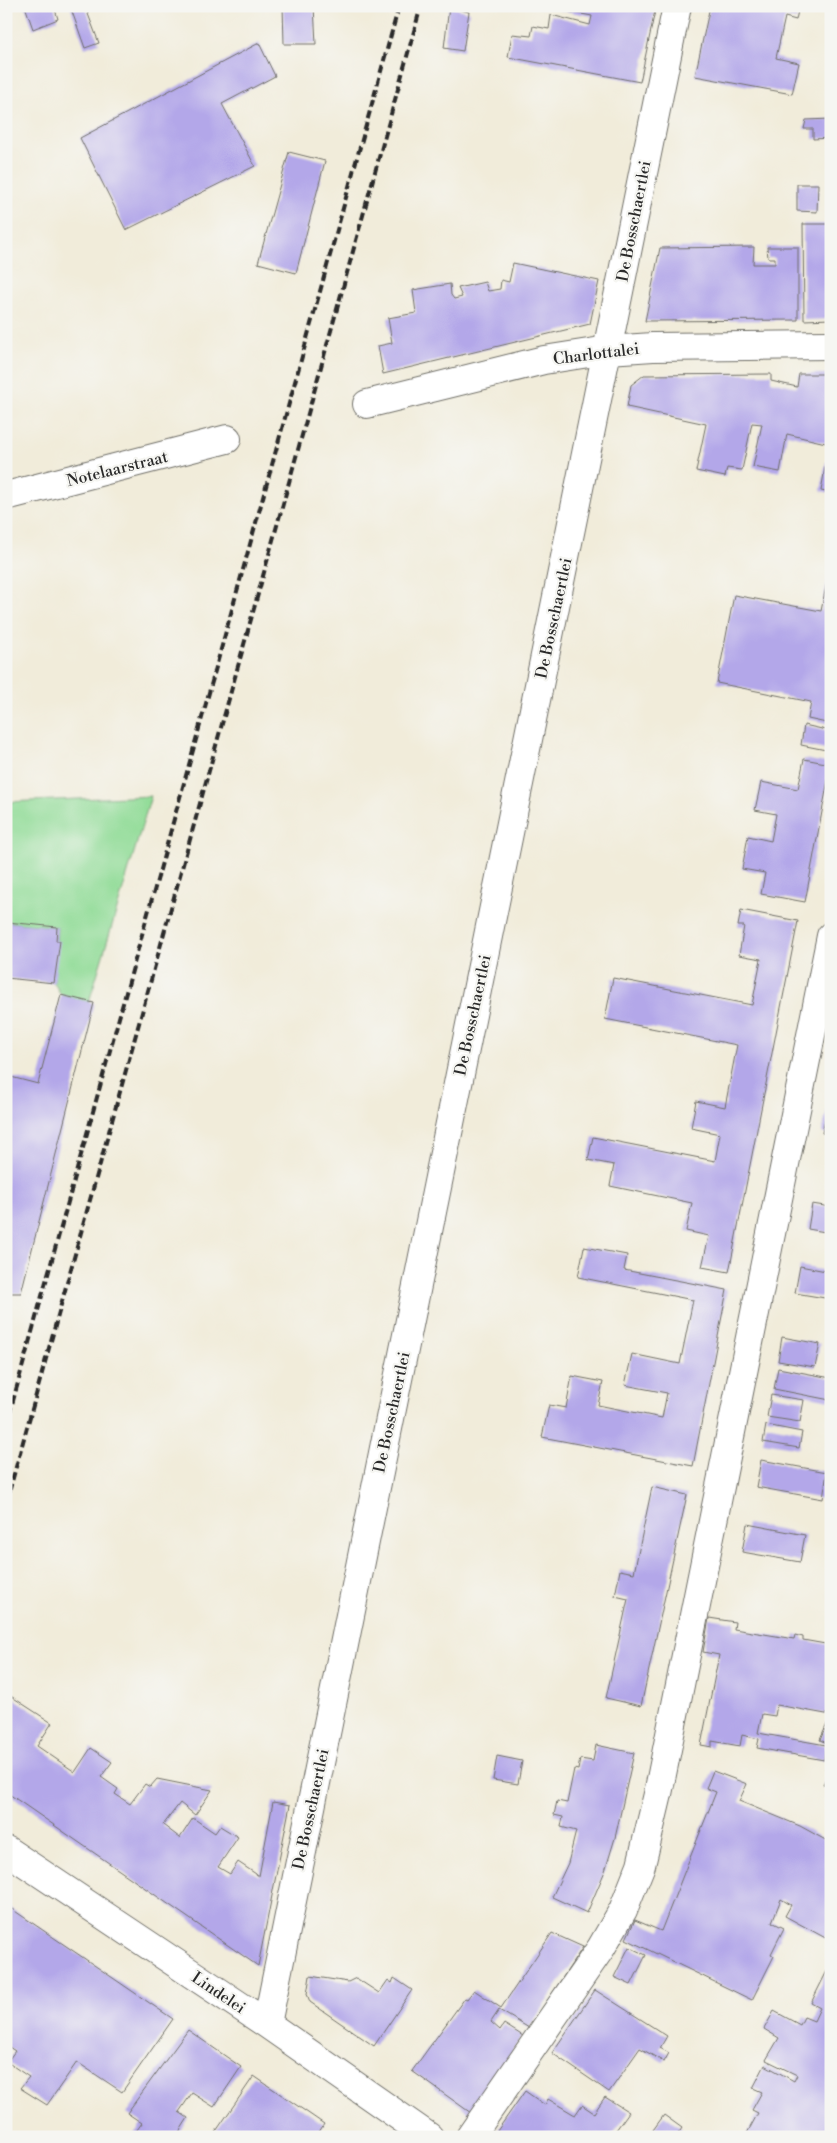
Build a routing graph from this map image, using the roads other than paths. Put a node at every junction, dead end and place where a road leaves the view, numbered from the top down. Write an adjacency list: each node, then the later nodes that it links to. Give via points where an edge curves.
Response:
1 (677, 6): 3 (street, De Bosschaertlei)
2 (831, 345): 3 (street, Charlottalei)
3 (608, 350): 4 (street, Charlottalei, via 544,360); 9 (street, De Bosschaertlei)
4 (368, 404)
5 (227, 439): 6 (street, Notelaarstraat)
6 (6, 496)
7 (831, 936): 11 (street, via 641,1865 623,1910 601,1948)
8 (6, 1850): 9 (street, Lindelei)
9 (266, 2024): 10 (street, Lindelei)
10 (429, 2137)
11 (470, 2137)

